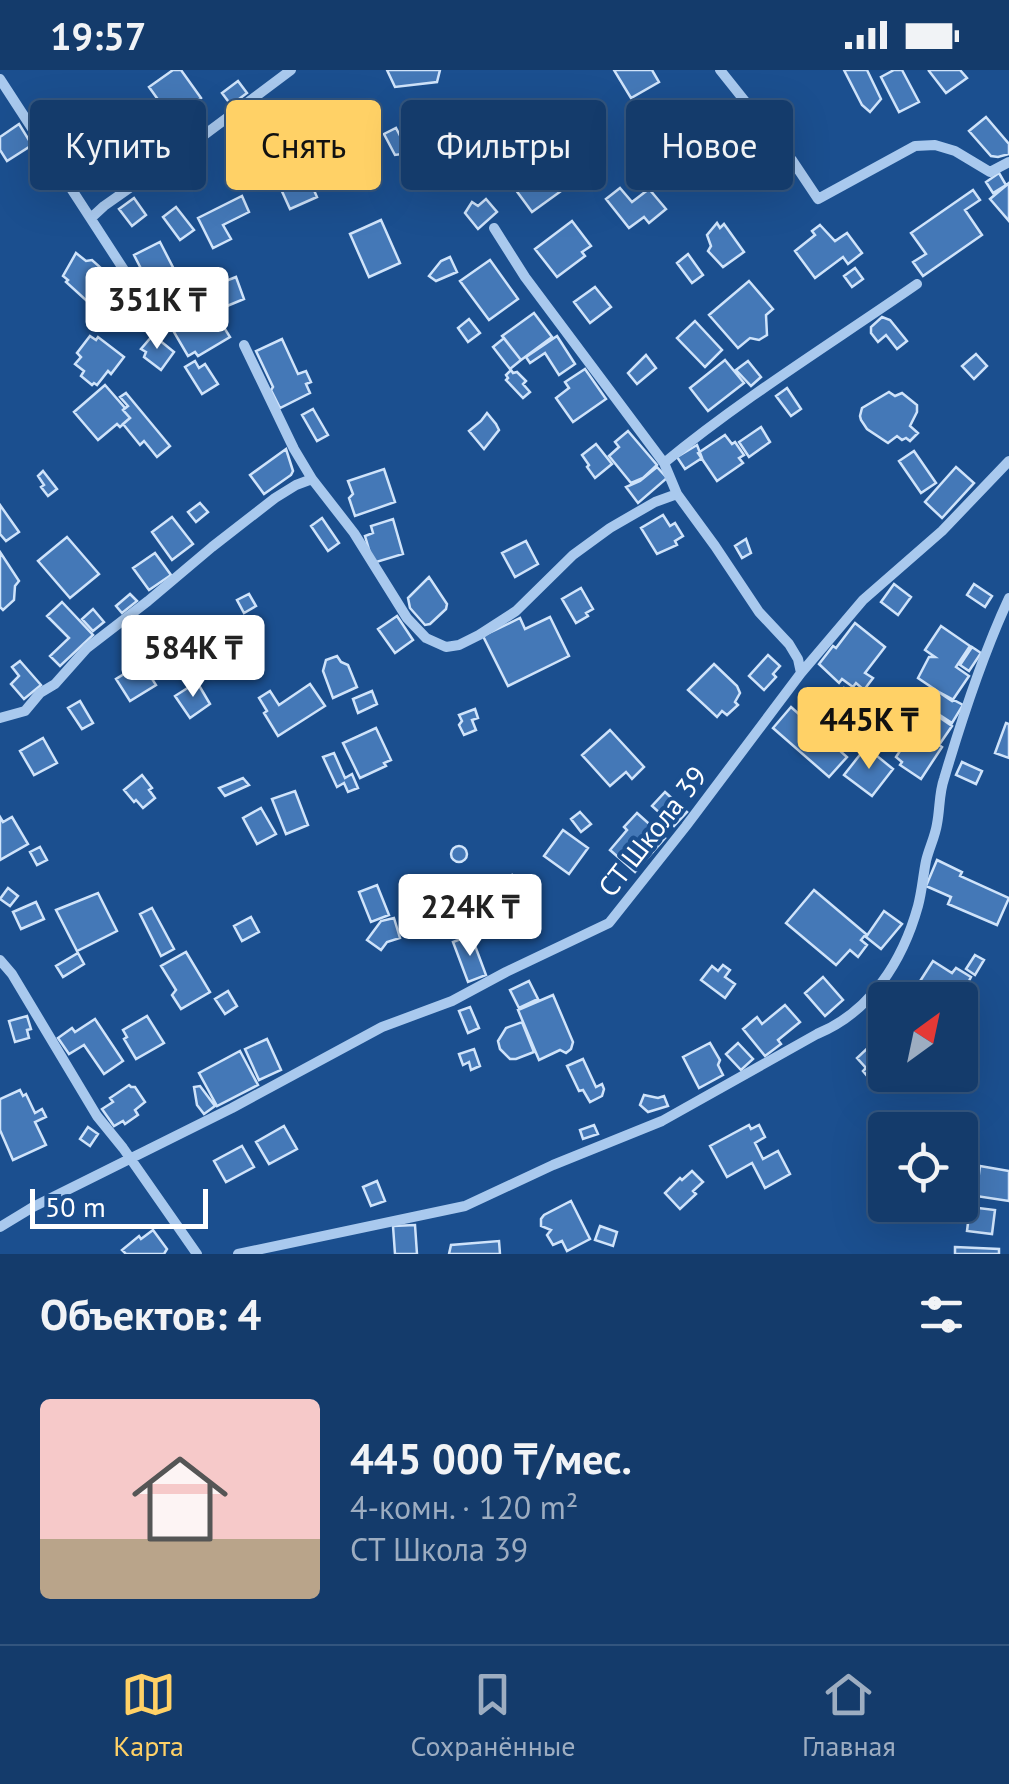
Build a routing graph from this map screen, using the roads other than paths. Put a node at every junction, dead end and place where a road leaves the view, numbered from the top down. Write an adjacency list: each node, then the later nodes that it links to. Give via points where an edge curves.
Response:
1 (291, 70): 5 (street)
2 (722, 71): 4 (street, via 818,199 914,146 955,151 990,172)
3 (0, 80): 5 (street)
4 (1009, 162)
5 (91, 218): 8 (street)
6 (494, 228): 11 (street)
7 (918, 284): 11 (street, via 710,424)
8 (150, 310)
9 (244, 345): 12 (street)
10 (1009, 461): 15 (street, СТ Школа 39, via 942,532 863,600)
11 (664, 463): 13 (street)
12 (312, 479): 13 (street, via 407,618 446,648 516,611 610,528); 16 (street, via 212,546 87,648 25,711)
13 (677, 494): 15 (street, via 759,612 790,644)
14 (1009, 598): 21 (street, via 942,784 907,938 889,974 857,1010 662,1121 466,1206)
15 (801, 673): 18 (street, СТ Школа 39, via 609,923 452,1001 382,1027)
16 (0, 718)
17 (0, 960): 18 (street)
18 (130, 1159): 19 (street, СТ Школа 39); 20 (street)
19 (0, 1227)
20 (197, 1254)
21 (238, 1254)

